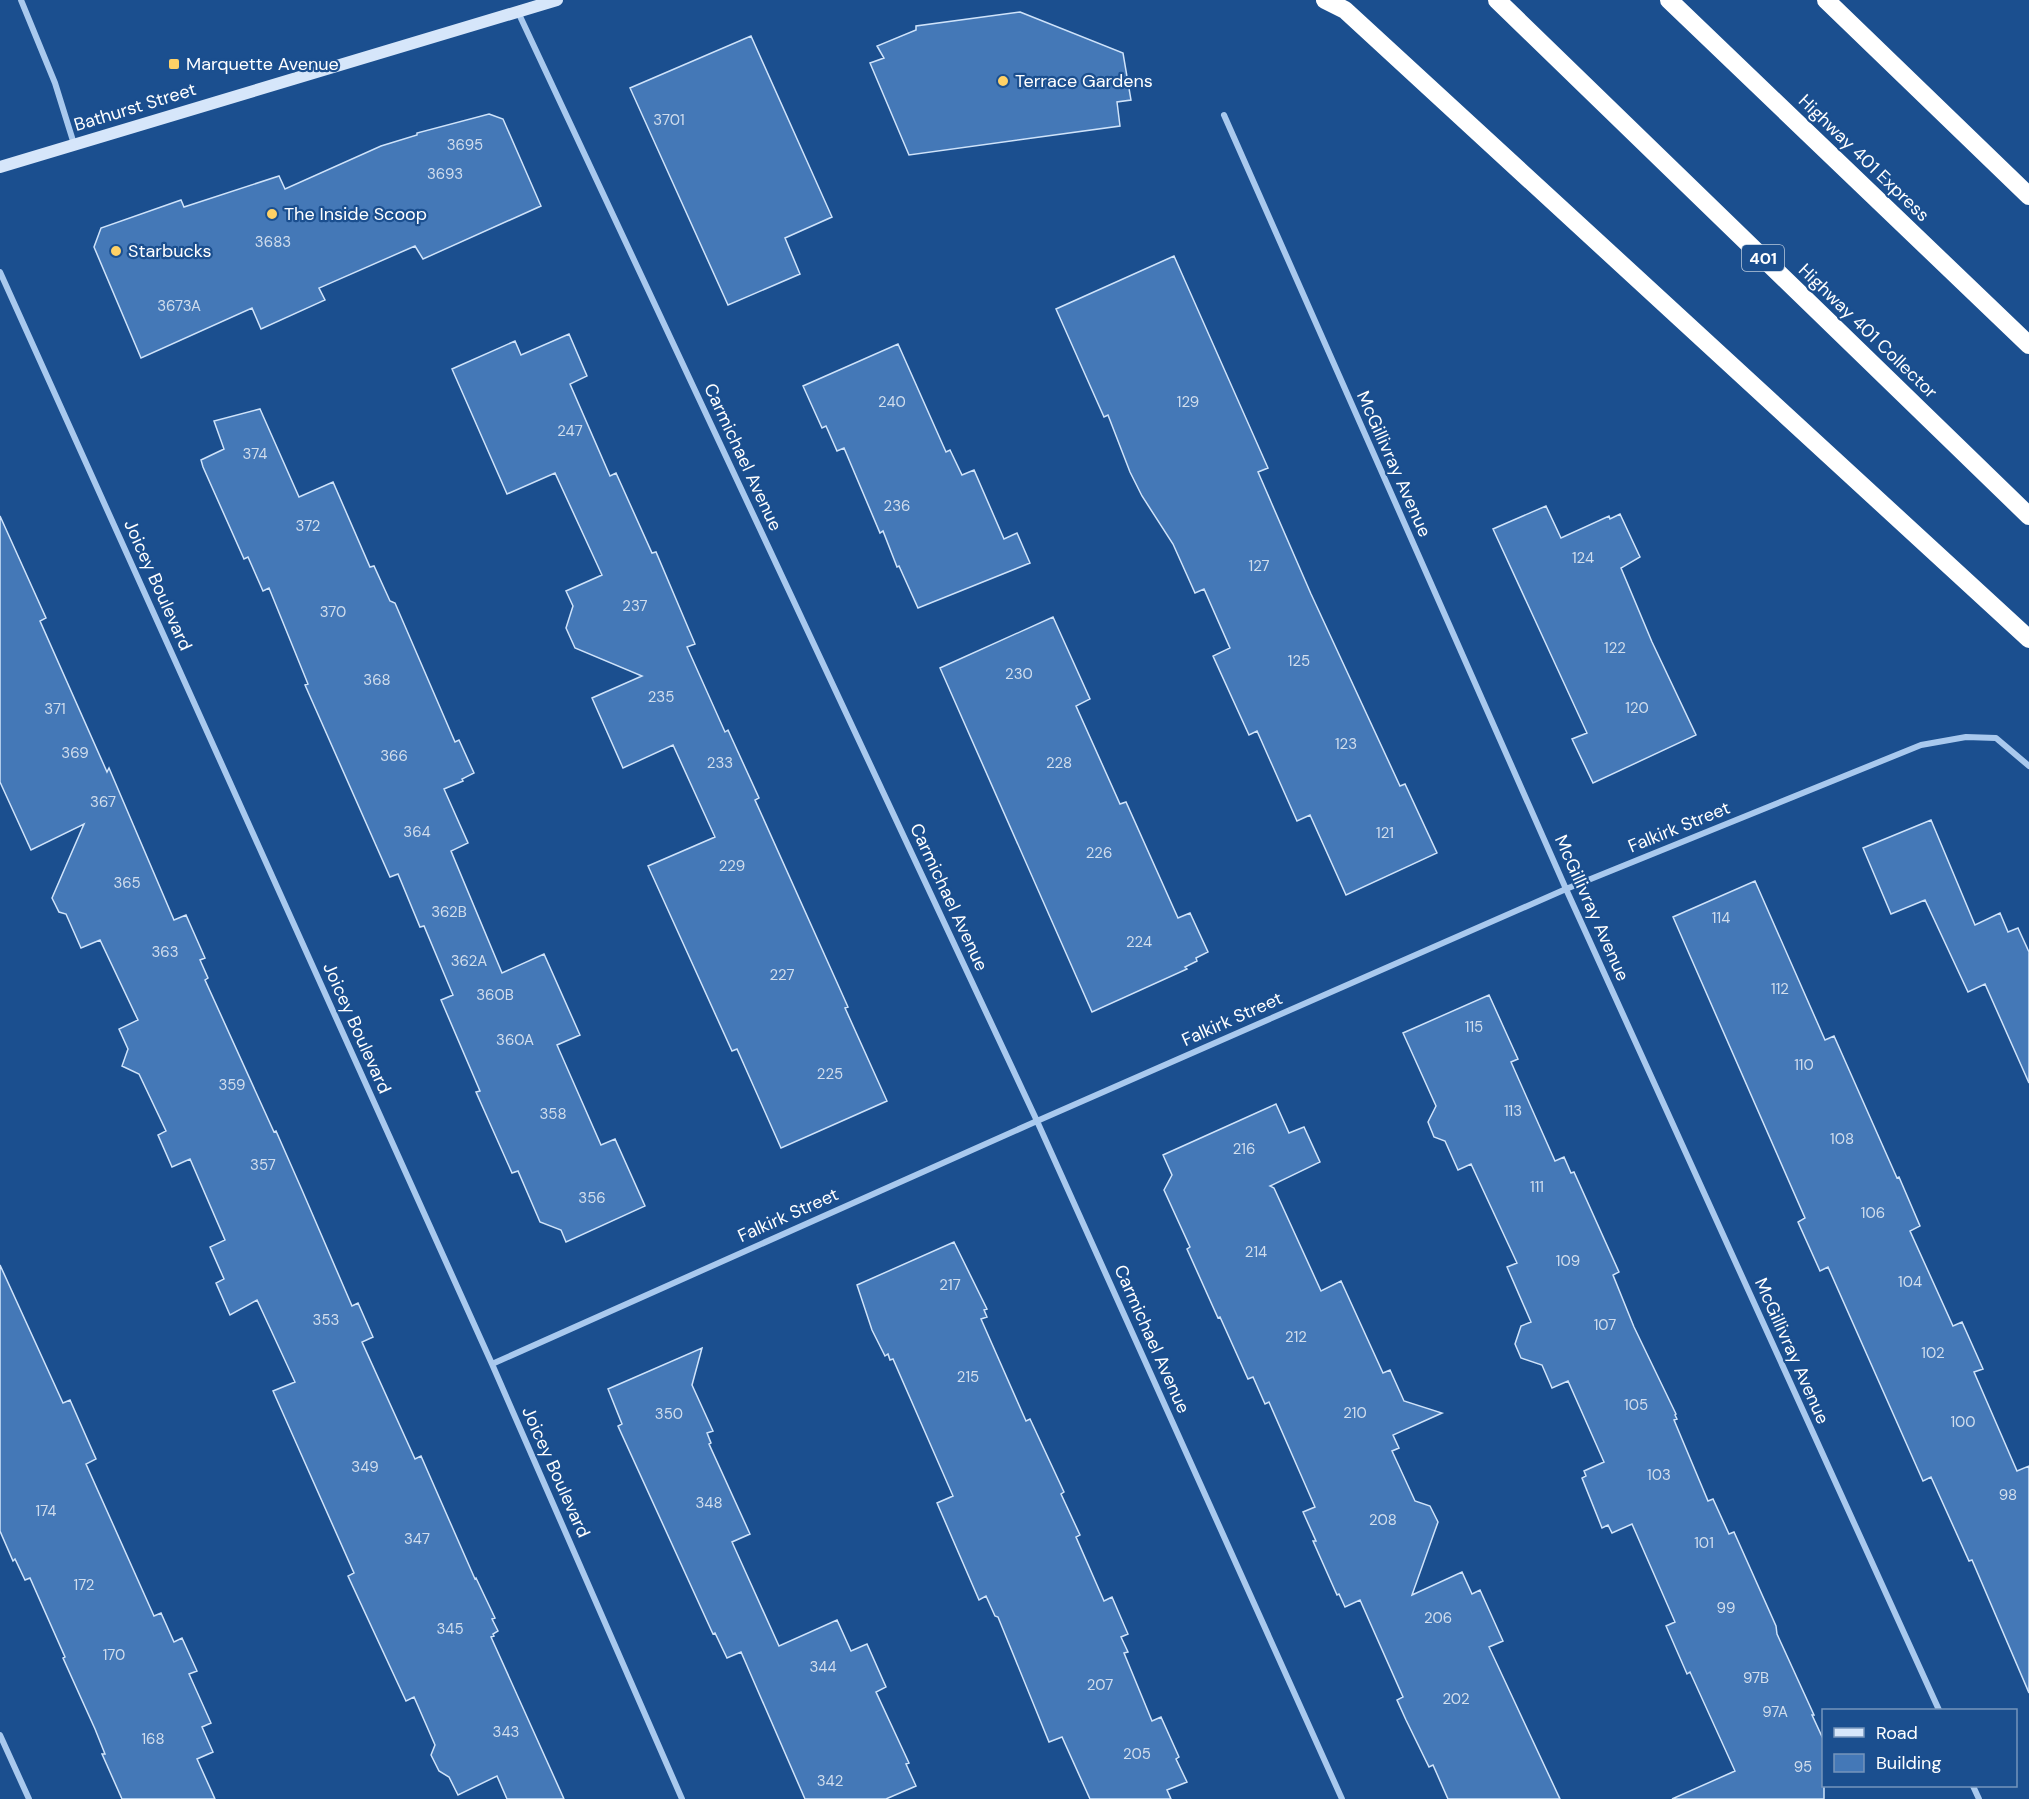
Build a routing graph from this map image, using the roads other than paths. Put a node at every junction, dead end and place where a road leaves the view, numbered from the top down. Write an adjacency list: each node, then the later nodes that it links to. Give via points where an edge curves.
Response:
1 (21, 0): 9 (street, via 55,83)
2 (557, 0): 7 (main road, Bathurst Street)
3 (1325, 0): 15 (highway, via 1345,10)
4 (1497, 0): 14 (highway, Highway 401 Collector / 401)
5 (1669, 0): 13 (highway, Highway 401 Express)
6 (1826, 0): 11 (highway)
7 (518, 12): 9 (main road, Bathurst Street); 18 (street, Carmichael Avenue)
8 (1224, 115): 17 (street, McGillivray Avenue)
9 (74, 144): 10 (main road, Bathurst Street)
10 (0, 167)
11 (2029, 196)
12 (0, 272): 19 (street, Joicey Boulevard)
13 (2029, 345)
14 (2029, 516)
15 (2029, 639)
16 (2029, 766): 17 (street, Falkirk Street, via 1996,738 1966,737 1921,745)
17 (1566, 889): 18 (street, Falkirk Street); 20 (street, McGillivray Avenue)
18 (1037, 1121): 19 (street, Falkirk Street); 24 (street, Carmichael Avenue)
19 (492, 1364): 23 (street, Joicey Boulevard)
20 (1939, 1709)
21 (0, 1734): 22 (street)
22 (29, 1799)
23 (682, 1799)
24 (1342, 1799)

